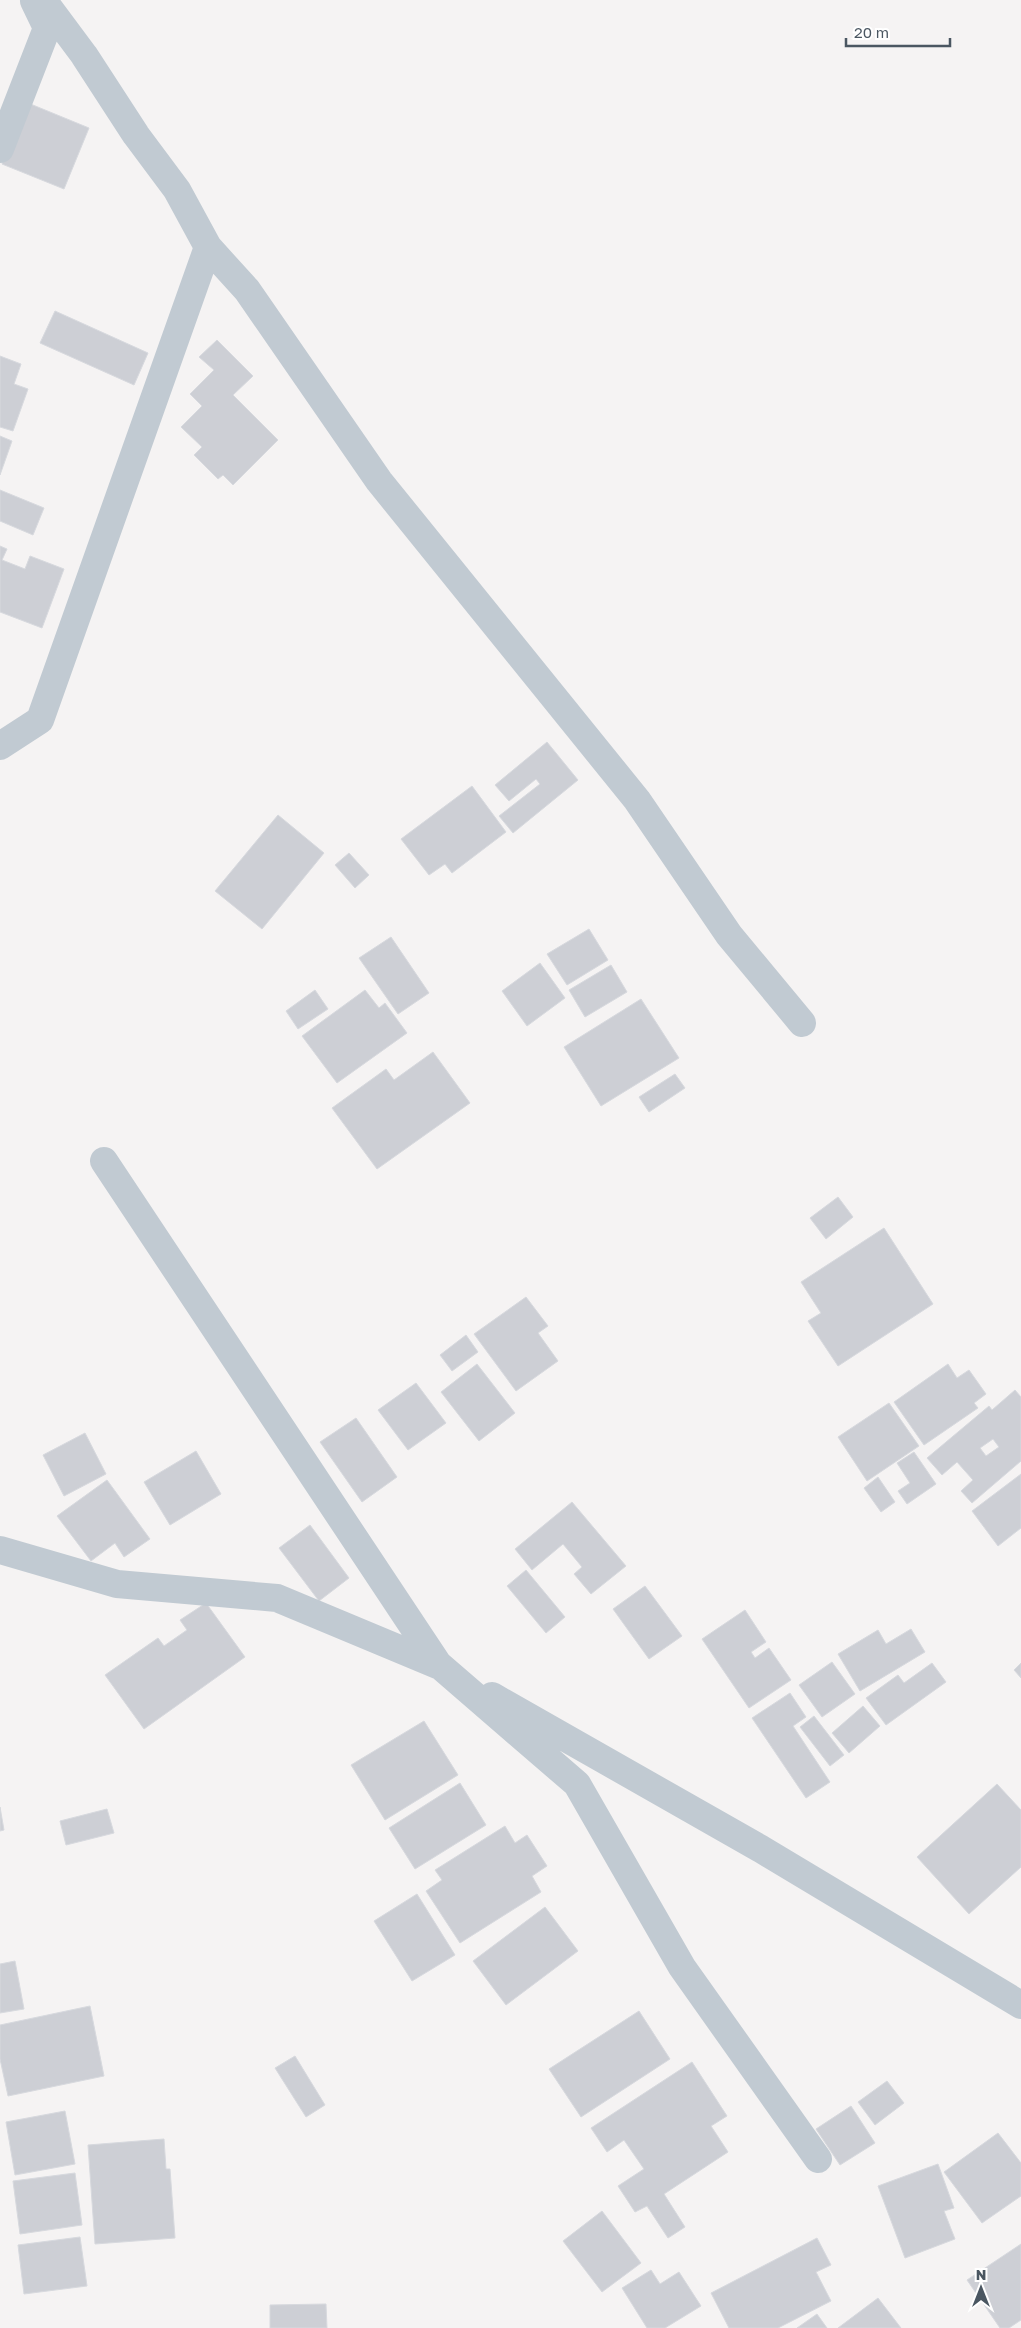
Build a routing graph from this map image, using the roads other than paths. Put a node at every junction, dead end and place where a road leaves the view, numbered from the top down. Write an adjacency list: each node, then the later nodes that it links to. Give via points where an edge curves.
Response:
1 (34, 0): 3 (street, via 47,28)
2 (43, 0): 4 (street, via 177,190)
3 (0, 149)
4 (208, 246): 5 (street, via 40,720); 6 (street, via 247,290 379,481 638,800 729,935)
5 (0, 746)
6 (802, 1023)
7 (104, 1161): 9 (street)
8 (0, 1550): 9 (street, via 117,1584 277,1598)
9 (438, 1664): 10 (street, via 761,1849); 11 (street, via 577,1784 682,1967)
10 (1021, 2005)
11 (818, 2158)

